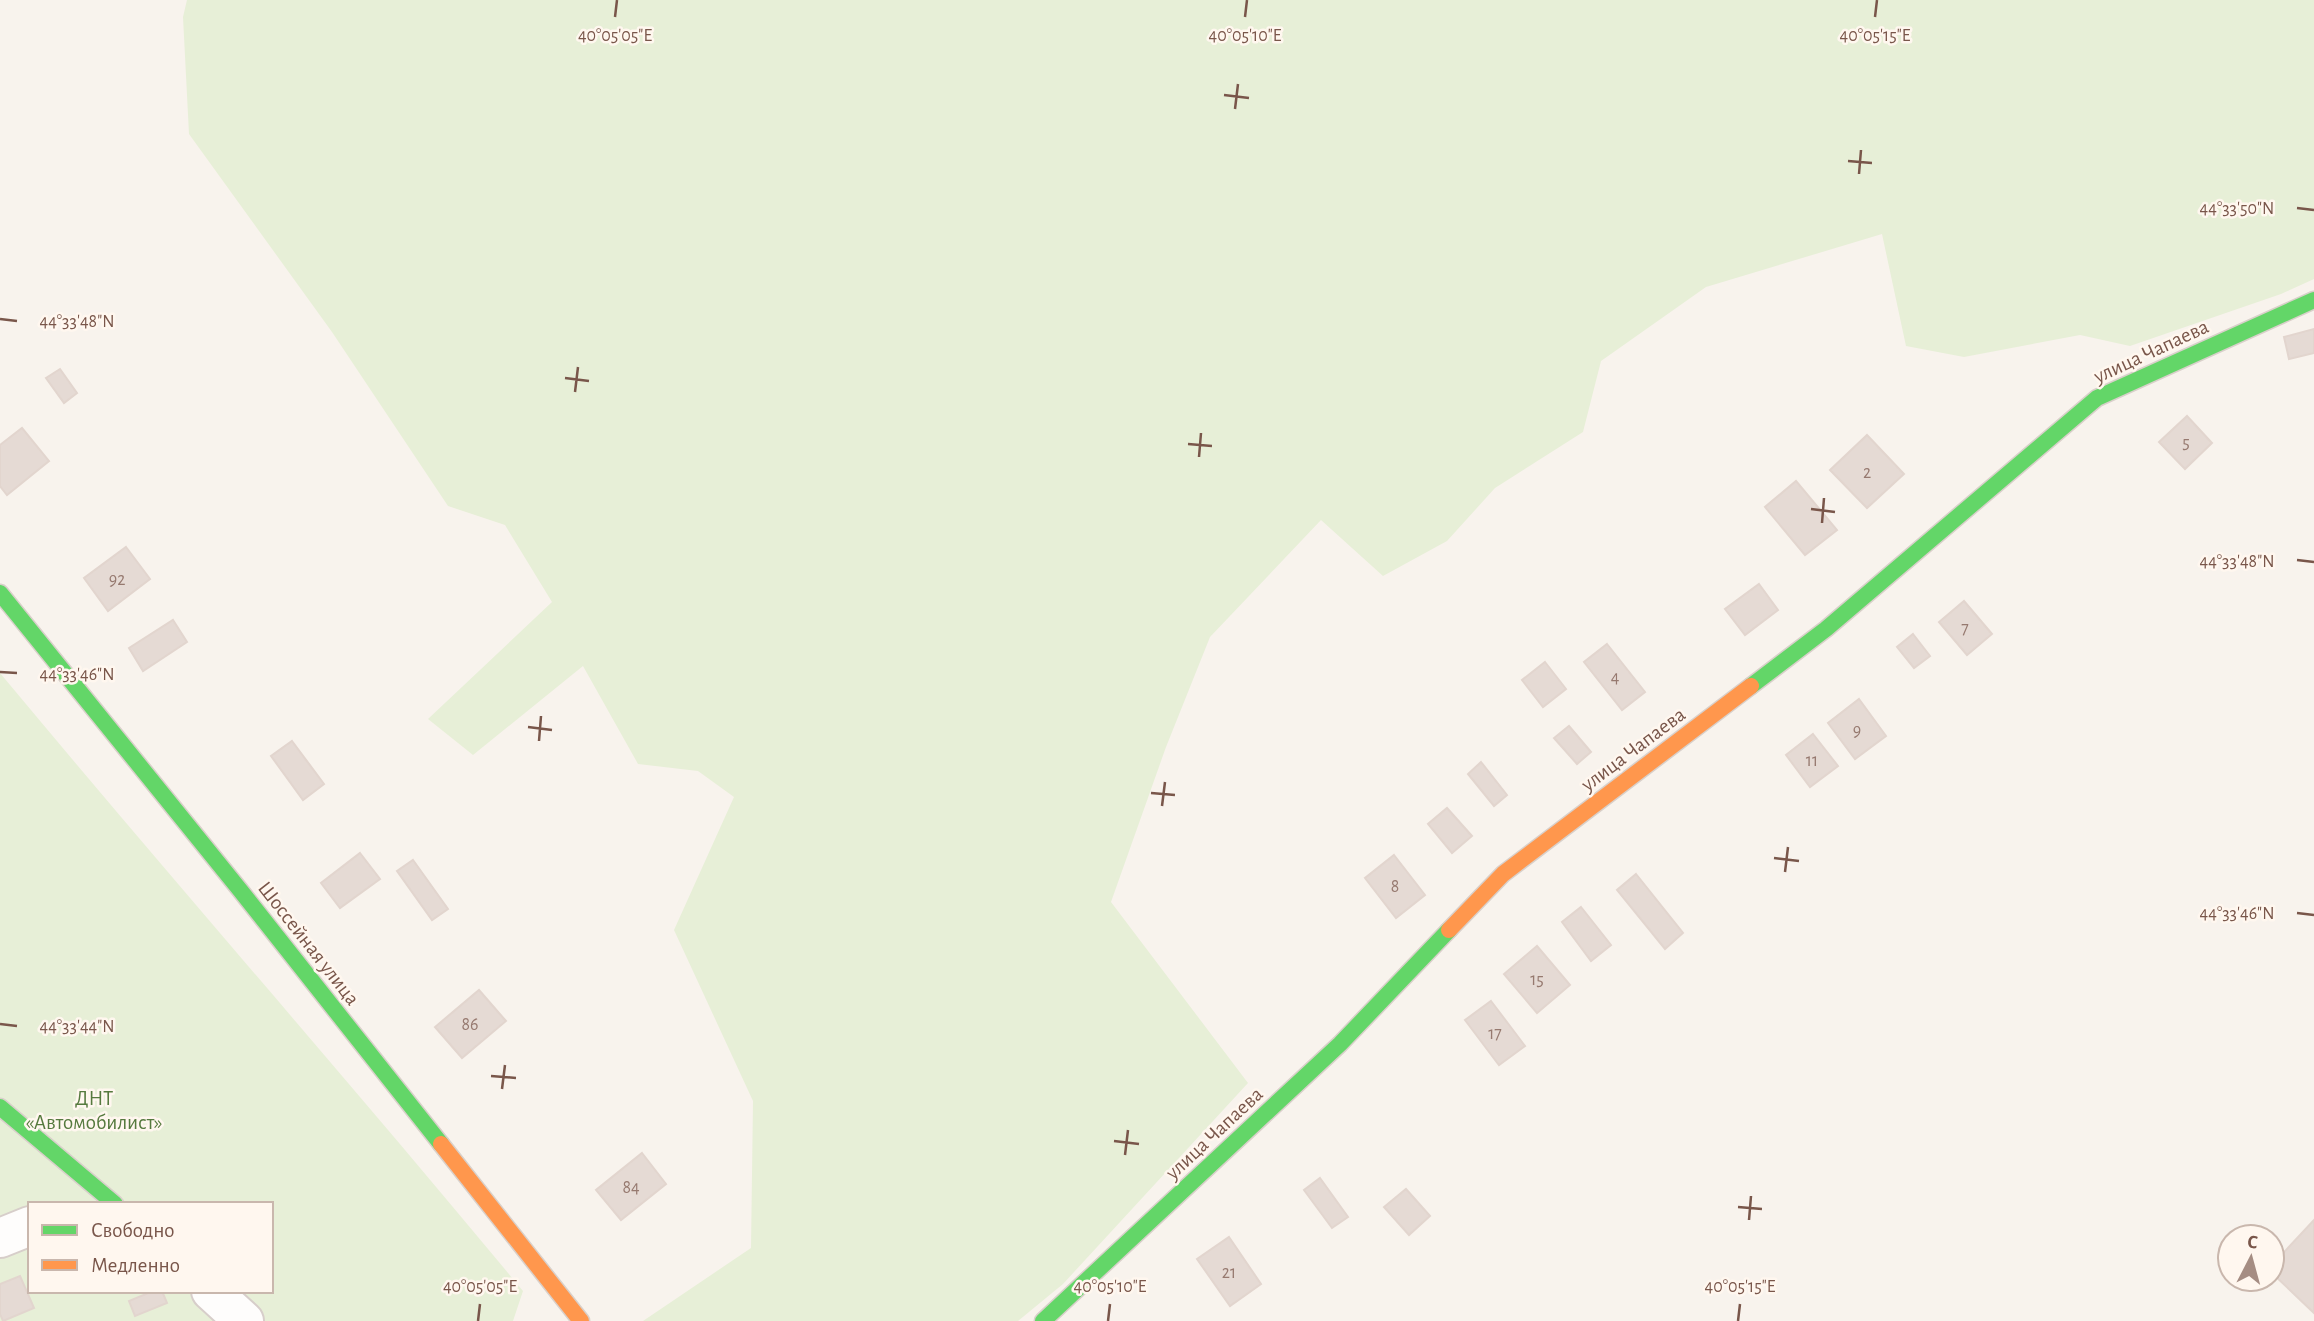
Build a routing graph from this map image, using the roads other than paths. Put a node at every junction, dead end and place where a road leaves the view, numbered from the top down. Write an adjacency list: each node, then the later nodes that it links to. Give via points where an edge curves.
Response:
1 (2314, 300): 10 (street, улица Чапаева, via 2097,398 1826,629 1503,874 1340,1044)
2 (0, 593): 9 (street, Шоссейная улица)
3 (0, 1107): 4 (street)
4 (102, 1201)
5 (28, 1227): 6 (street)
6 (0, 1238)
7 (213, 1293): 8 (street)
8 (244, 1321)
9 (581, 1321)
10 (1043, 1321)

